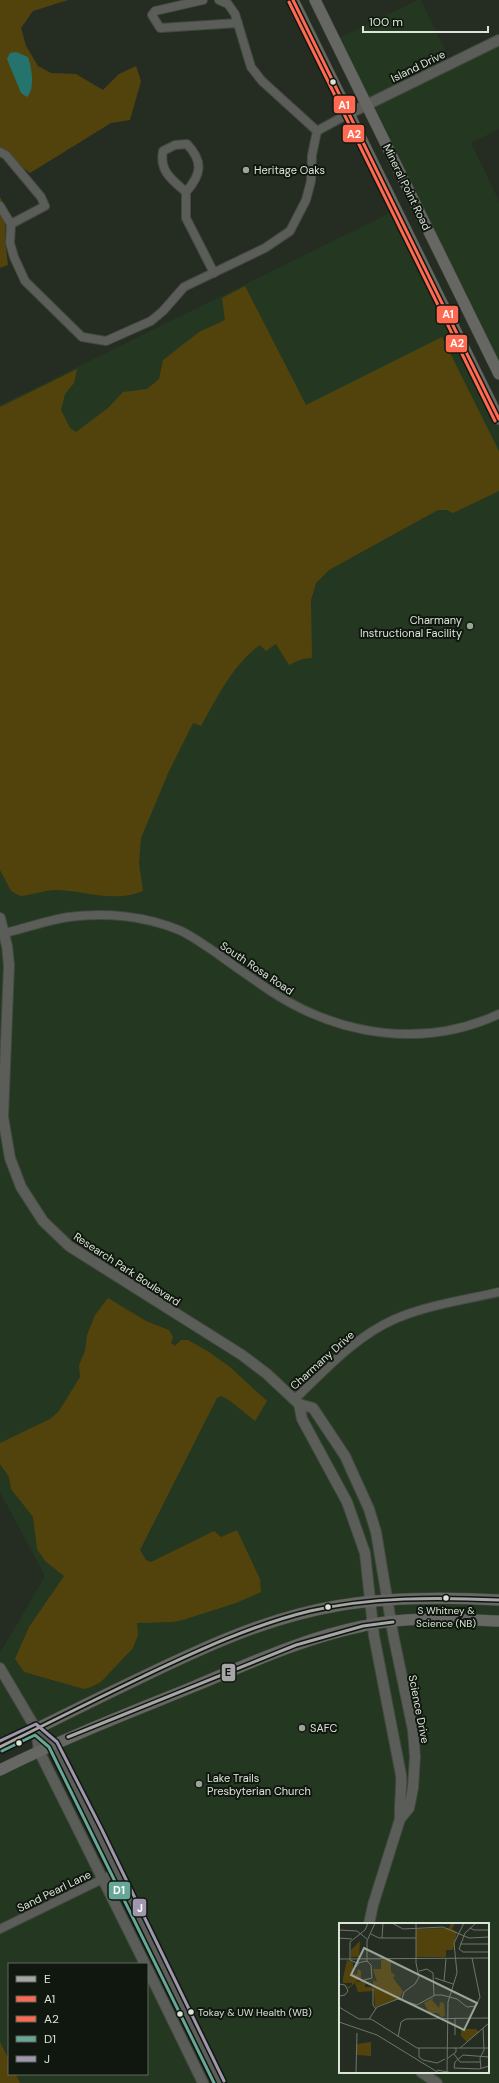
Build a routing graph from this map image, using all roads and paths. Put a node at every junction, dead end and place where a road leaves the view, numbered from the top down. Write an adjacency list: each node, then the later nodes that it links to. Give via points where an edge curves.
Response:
1 (203, 0): 5 (street, via 155,11 152,15 160,28)
2 (220, 0): 5 (street, via 228,4)
3 (293, 0): 8 (main road, Mineral Point Road)
4 (315, 0): 7 (main road, Mineral Point Road)
5 (238, 23): 9 (street, via 251,67)
6 (499, 40): 7 (street, Island Drive)
7 (367, 105): 8 (street, Island Drive); 15 (main road, Mineral Point Road)
8 (348, 114): 9 (street); 16 (main road, Mineral Point Road)
9 (317, 131): 14 (street, via 306,200 290,231 265,248)
10 (0, 152): 13 (street, via 6,155 41,197 45,206)
11 (186, 192): 11 (street, via 169,177 161,161 163,151 175,145 187,144 195,152 198,163 197,180); 14 (street, via 186,218)
12 (0, 206): 13 (street)
13 (11, 224): 14 (street, via 10,243 25,281 82,337 106,341 151,321 184,287)
14 (214, 273)
15 (499, 374)
16 (499, 418)
17 (0, 918): 18 (street, Research Park Boulevard)
18 (5, 933): 19 (street, South Rosa Road, via 68,917 93,914 120,915 152,922 180,930 311,1014 371,1032 434,1033 467,1026); 21 (street, Research Park Boulevard, via 8,986 3,1076 4,1130 15,1172 32,1205 43,1221 69,1246 242,1355)
19 (499, 1014)
20 (499, 1292): 21 (street, Charmany Drive, via 428,1308 382,1326 345,1352)
21 (297, 1401): 22 (street, Research Park Boulevard, via 313,1408 357,1478 376,1532); 24 (street, via 302,1419 347,1502 358,1530 365,1553)
22 (388, 1600): 23 (main road, via 440,1597); 24 (main road); 26 (street, Science Drive)
23 (499, 1600)
24 (371, 1602): 27 (street, Science Drive); 29 (main road, via 302,1614 231,1636)
25 (499, 1621): 26 (main road, via 430,1619)
26 (391, 1622): 27 (main road); 34 (street, Science Drive, via 413,1730 415,1757 409,1808)
27 (373, 1624): 30 (main road, via 296,1645); 34 (street, Science Drive, via 401,1775)
28 (0, 1668): 29 (street)
29 (36, 1729): 30 (street); 31 (main road); 32 (street)
30 (53, 1744): 32 (main road); 35 (street)
31 (0, 1747)
32 (39, 1751): 33 (main road); 36 (street)
33 (0, 1770)
34 (400, 1820): 37 (street, Science Drive)
35 (117, 1872): 36 (street, Sand Pearl Lane); 43 (street)
36 (103, 1879): 38 (street, Sand Pearl Lane); 39 (street)
37 (369, 1923)
38 (0, 1929)
39 (145, 1963)
40 (148, 1970): 42 (street)
41 (422, 2073): 44 (street)
42 (203, 2083)
43 (220, 2083)
44 (437, 2083)

